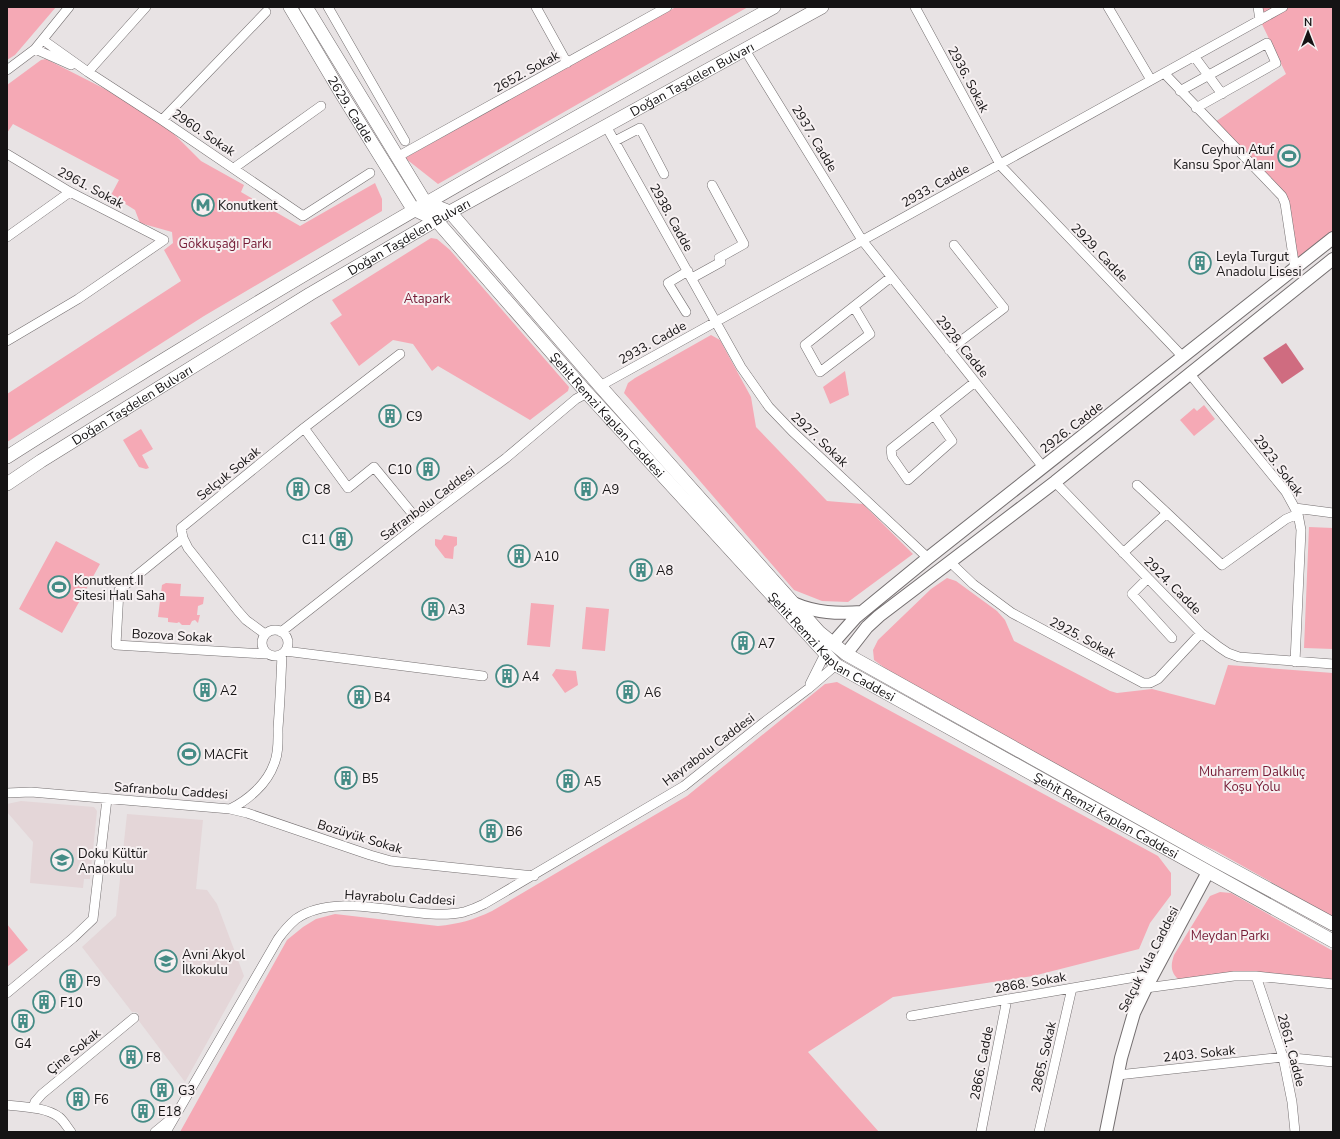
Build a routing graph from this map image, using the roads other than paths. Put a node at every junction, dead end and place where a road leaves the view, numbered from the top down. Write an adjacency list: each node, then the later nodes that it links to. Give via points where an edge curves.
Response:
1 (69, 7): 17 (street)
2 (146, 7): 25 (street)
3 (290, 7): 46 (main road, 2629. Cadde)
4 (306, 7): 23 (main road, 2629. Cadde)
5 (328, 7): 21 (street)
6 (536, 7): 22 (street)
7 (667, 7): 14 (street, 2652. Sokak)
8 (774, 7): 45 (main road, Doğan Taşdelen Bulvarı)
9 (822, 7): 19 (main road, Doğan Taşdelen Bulvarı)
10 (915, 7): 39 (street, 2936. Sokak)
11 (1108, 7): 28 (street)
12 (1258, 7): 16 (street)
13 (1283, 7): 16 (street, 2933. Cadde)
14 (655, 10): 22 (street, 2652. Sokak)
15 (266, 12): 33 (street)
16 (1260, 20): 20 (street, 2933. Cadde)
17 (43, 40): 18 (street); 25 (street, 2960. Sokak)
18 (35, 49): 24 (street); 25 (street, 2960. Sokak)
19 (746, 50): 34 (main road, Doğan Taşdelen Bulvarı); 51 (street, 2937. Cadde)
20 (1194, 56): 26 (street, 2933. Cadde); 27 (street)
21 (358, 60): 23 (street); 35 (street)
22 (567, 63): 38 (street, 2652. Sokak)
23 (343, 68): 38 (main road, 2629. Cadde)
24 (7, 70)
25 (88, 72): 33 (street, 2960. Sokak)
26 (1164, 73): 28 (street, 2933. Cadde); 29 (street)
27 (1208, 75): 29 (street); 30 (street); 30 (street, via 1267,43 1276,63)
28 (1151, 80): 39 (street, 2933. Cadde)
29 (1180, 91): 32 (street)
30 (1222, 94): 32 (street)
31 (321, 106): 40 (street)
32 (1196, 108): 54 (street, via 1282,196)
33 (162, 120): 40 (street, 2960. Sokak)
34 (606, 126): 36 (street, 2938. Cadde); 47 (main road, Doğan Taşdelen Bulvarı)
35 (405, 141)
36 (615, 141): 42 (street, via 640,128); 55 (street, 2938. Cadde)
37 (7, 154): 44 (street, 2961. Sokak)
38 (397, 157): 45 (main road, 2629. Cadde)
39 (1000, 164): 51 (street, 2933. Cadde); 63 (street, 2929. Cadde)
40 (234, 168): 41 (street, 2960. Sokak, via 303,216)
41 (370, 173)
42 (664, 174)
43 (712, 184): 55 (street, via 744,244 719,258 721,262)
44 (70, 192): 49 (street); 60 (street, 2961. Sokak, via 164,240 78,299)
45 (425, 202): 46 (main road, Doğan Taşdelen Bulvarı); 47 (main road)
46 (413, 209): 48 (main road); 70 (main road, Doğan Taşdelen Bulvarı)
47 (450, 212): 48 (main road, Doğan Taşdelen Bulvarı); 66 (main road, Şehit Remzi Kaplan Caddesi)
48 (436, 220): 67 (main road, Şehit Remzi Kaplan Caddesi); 73 (main road, Doğan Taşdelen Bulvarı, via 310,294)
49 (7, 237)
50 (1333, 238): 54 (street, 2926. Cadde)
51 (862, 240): 56 (street, 2928. Cadde); 59 (street, 2933. Cadde)
52 (954, 245): 61 (street, via 1004,308)
53 (1333, 259): 64 (street)
54 (1295, 269): 63 (street, 2926. Cadde)
55 (690, 274): 58 (street, via 668,282); 59 (street, 2938. Cadde)
56 (891, 277): 57 (street); 61 (street, 2928. Cadde)
57 (854, 307): 57 (street, via 805,345 820,372 870,334)
58 (686, 312)
59 (716, 321): 66 (street, 2933. Cadde); 81 (street, 2927. Sokak, via 747,377 769,407)
60 (7, 341)
61 (949, 350): 65 (street, 2928. Cadde)
62 (400, 354): 69 (street, Selçuk Sokak)
63 (1184, 357): 71 (street, 2926. Cadde)
64 (1189, 373): 72 (street); 75 (street, 2923. Sokak, via 1286,492)
65 (975, 382): 68 (street); 71 (street, 2928. Cadde)
66 (600, 386): 67 (main road); 84 (main road, Şehit Remzi Kaplan Caddesi)
67 (587, 393): 78 (street, Safranbolu Caddesi); 90 (main road, Şehit Remzi Kaplan Caddesi)
68 (934, 414): 68 (street, via 891,449 892,457 908,480 952,441)
69 (304, 428): 78 (street, via 348,488 374,467); 79 (street, Selçuk Sokak, via 181,528)
70 (7, 457)
71 (1043, 467): 72 (street); 81 (street, 2926. Cadde)
72 (1055, 482): 80 (street, 2924. Cadde); 82 (street)
73 (7, 484)
74 (1137, 485): 76 (street)
75 (1296, 511): 76 (street, via 1222,565); 77 (street); 94 (street, 2923. Sokak, via 1301,530)
76 (1167, 513): 80 (street)
77 (1333, 513)
78 (420, 523): 86 (street, Safranbolu Caddesi)
79 (183, 538): 88 (street, via 188,548 242,616); 92 (street, Bozova Sokak, via 119,590 116,645)
80 (1123, 553): 83 (street, 2924. Cadde)
81 (928, 558): 85 (street, 2926. Cadde)
82 (950, 562): 87 (street, 2925. Sokak, via 973,584 1012,613 1143,683 1158,679); 93 (street, via 875,619)
83 (1148, 578): 87 (street, 2924. Cadde); 89 (street, via 1132,594)
84 (790, 602): 85 (street, via 822,612); 90 (main road, Şehit Remzi Kaplan Caddesi)
85 (862, 612): 90 (street, 2926. Cadde)
86 (281, 632): 88 (street, via 273,630); 91 (street, Safranbolu Caddesi, via 288,643)
87 (1201, 632): 94 (street, 2924. Cadde, via 1228,654)
88 (265, 634): 92 (street, via 261,642)
89 (1172, 638)
90 (829, 649): 93 (main road, Şehit Remzi Kaplan Caddesi); 96 (main road, Şehit Remzi Kaplan Caddesi); 98 (street, Hayrabolu Caddesi)
91 (284, 653): 92 (street, via 274,656); 97 (street); 101 (street, Safranbolu Caddesi, via 274,765 254,793)
92 (266, 654)
93 (846, 654): 96 (main road); 102 (main road, Şehit Remzi Kaplan Caddesi)
94 (1295, 662): 95 (street, 2924. Cadde)
95 (1333, 664)
96 (836, 665): 98 (street, Hayrabolu Caddesi); 103 (main road, Şehit Remzi Kaplan Caddesi)
97 (483, 676)
98 (808, 689): 104 (street, Hayrabolu Caddesi, via 684,786)
99 (7, 793): 100 (street, Safranbolu Caddesi, via 30,792)
100 (107, 799): 101 (street, Safranbolu Caddesi); 112 (street, via 93,920)
101 (230, 809): 104 (street, Bozüyük Sokak, via 247,812 391,861)
102 (1215, 860): 103 (main road); 105 (main road, Şehit Remzi Kaplan Caddesi)
103 (1208, 872): 106 (main road, Şehit Remzi Kaplan Caddesi); 107 (street, Selçuk Yula Caddesi)
104 (534, 876): 121 (street, Hayrabolu Caddesi, via 491,901 464,912 449,914 341,907 313,911 297,919 278,939)
105 (1333, 924)
106 (1333, 941)
107 (1153, 974): 110 (street, 2868. Sokak); 111 (street, Selçuk Yula Caddesi)
108 (1256, 976): 109 (street); 111 (street, via 1219,978); 116 (street, 2861. Cadde)
109 (1333, 984)
110 (1072, 988): 113 (street, 2868. Sokak); 126 (street, 2865. Sokak)
111 (1146, 988): 118 (street, Selçuk Yula Caddesi, via 1130,1026)
112 (7, 993)
113 (1007, 999): 114 (street, 2868. Sokak); 125 (street, 2866. Cadde)
114 (911, 1016)
115 (134, 1018): 120 (street, Çine Sokak, via 42,1094)
116 (1283, 1057): 117 (street, 2403. Sokak); 118 (street, 2403. Sokak); 128 (street, 2861. Cadde)
117 (1333, 1062)
118 (1118, 1075): 127 (street, Selçuk Yula Caddesi)
119 (7, 1105): 120 (street)
120 (33, 1108): 122 (street, via 56,1116)
121 (178, 1113): 123 (street); 124 (street, Hayrabolu Caddesi)
122 (71, 1132)
123 (155, 1132)
124 (166, 1132)
125 (981, 1132)
126 (1039, 1132)
127 (1106, 1132)
128 (1295, 1132)

